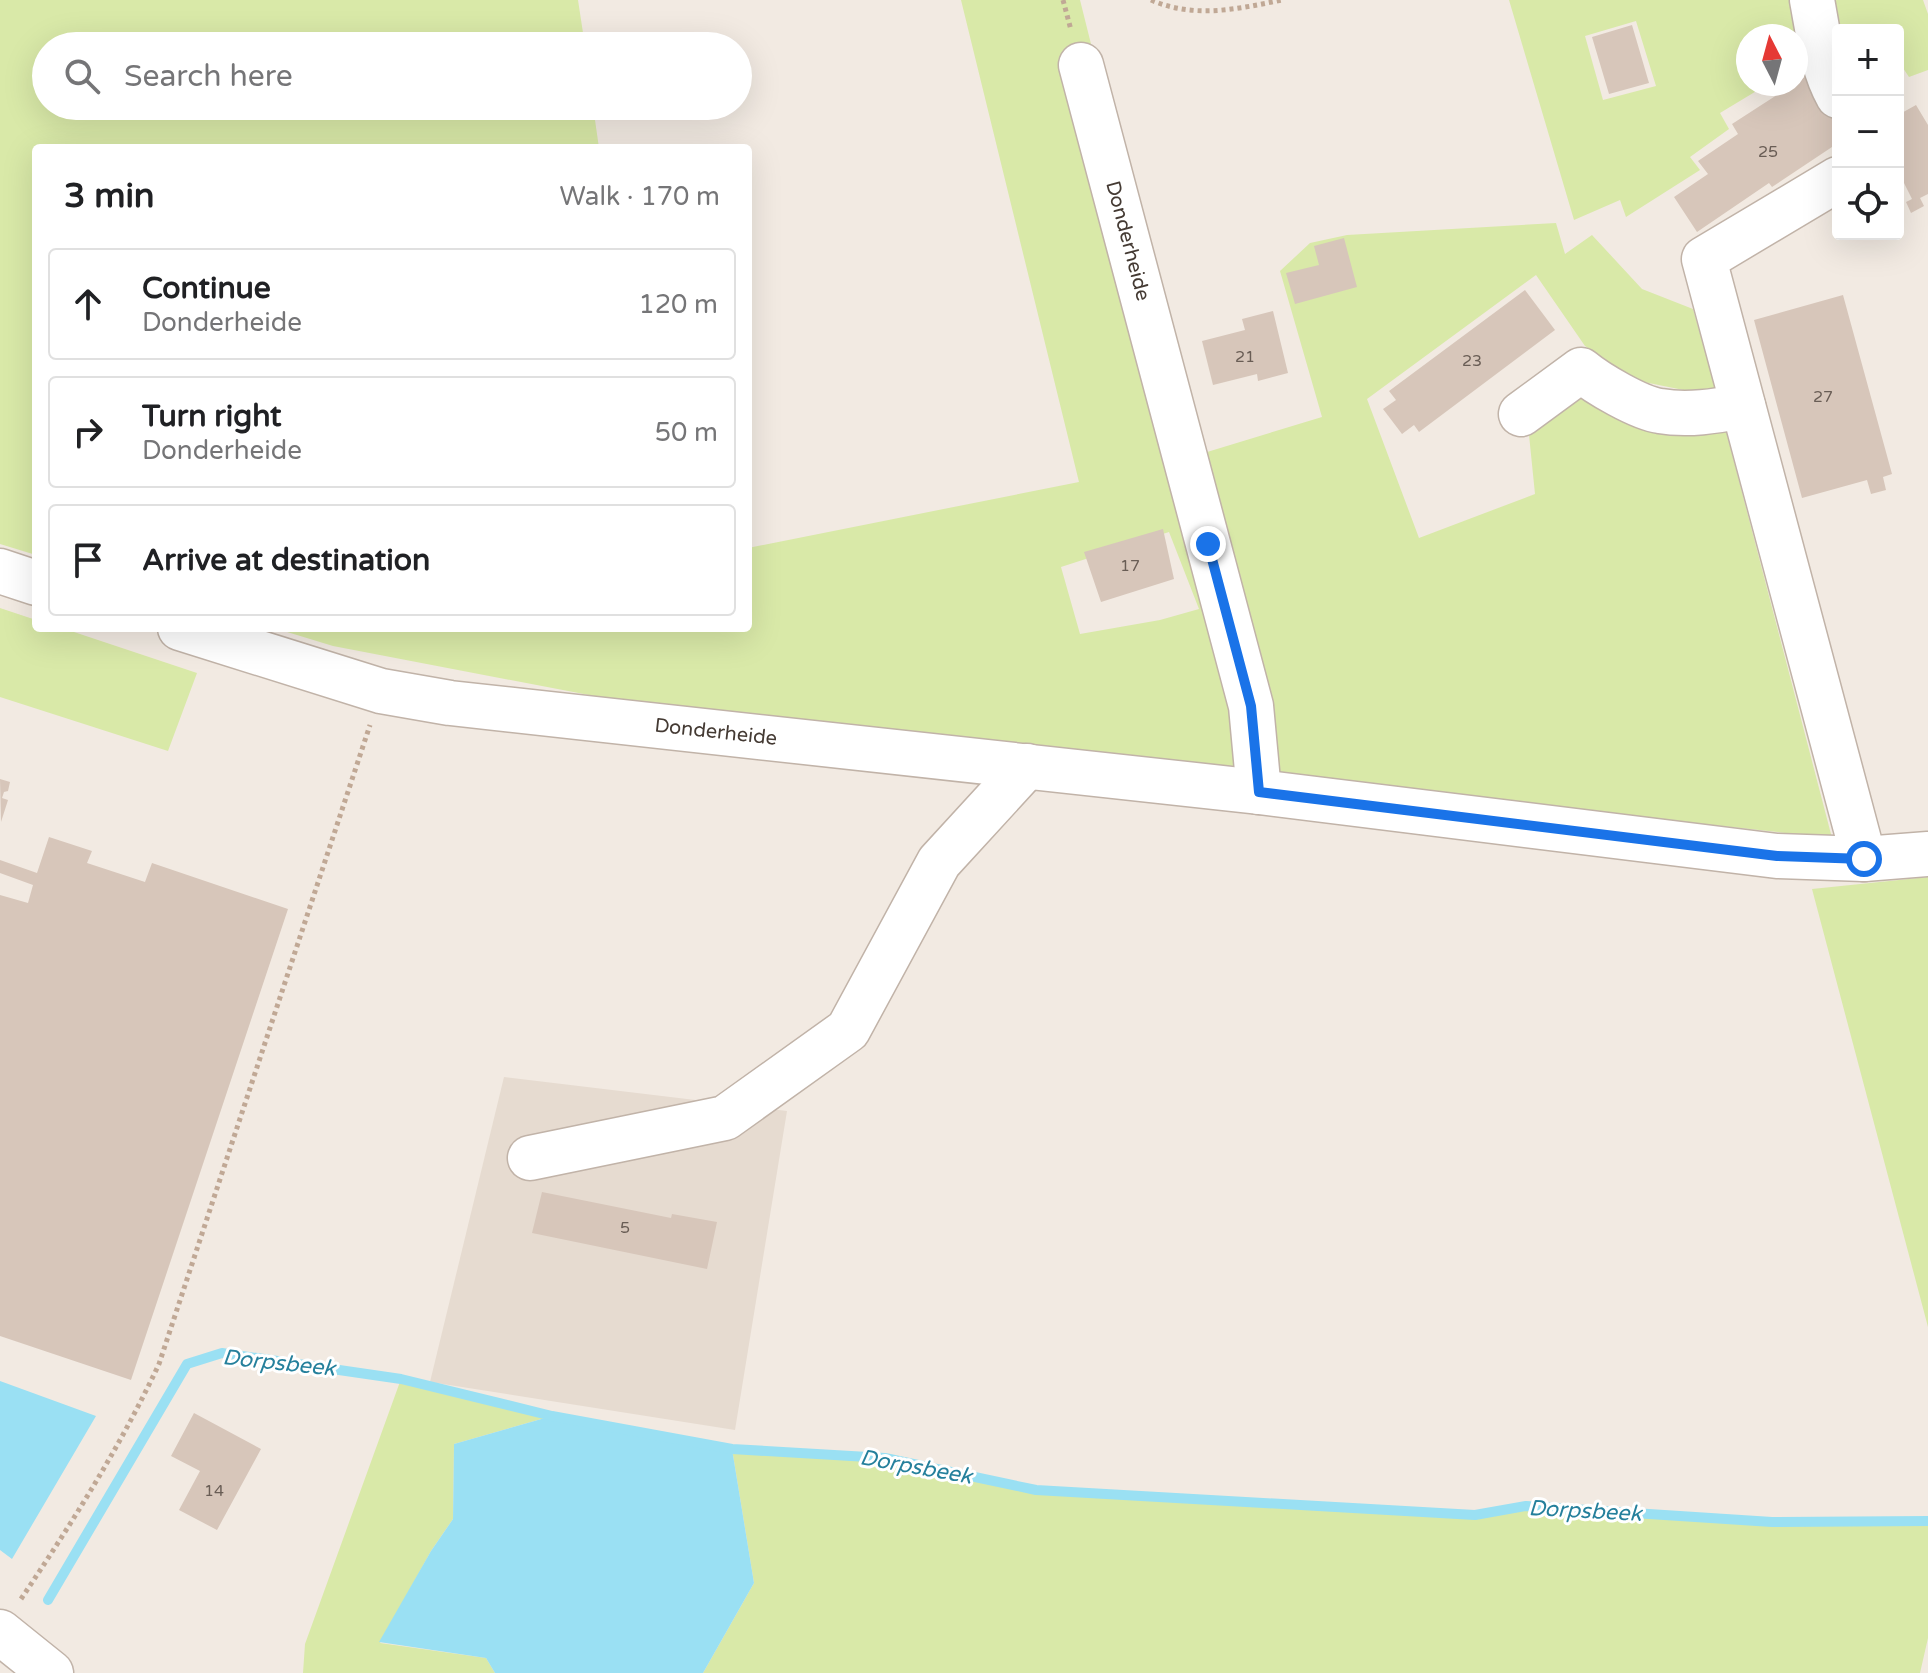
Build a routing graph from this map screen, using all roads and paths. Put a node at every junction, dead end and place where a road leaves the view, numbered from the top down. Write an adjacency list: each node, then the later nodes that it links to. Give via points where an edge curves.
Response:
1 (1151, 0): 2 (path, via 1197,12)
2 (1282, 0)
3 (1812, 0): 5 (street)
4 (1081, 65): 14 (street, Donderheide, via 1251,706)
5 (1832, 86)
6 (1832, 183): 7 (street, via 1704,259)
7 (1743, 406): 8 (street, via 1703,413 1658,411 1596,383 1581,370); 16 (street)
8 (1521, 414)
9 (0, 571): 10 (street)
10 (32, 582)
11 (193, 632): 12 (street, Donderheide)
12 (381, 691): 13 (street, Donderheide); 18 (path, via 159,1364 78,1514)
13 (1027, 766): 14 (street, Donderheide); 17 (street, via 939,862 848,1030 725,1118)
14 (1259, 792): 16 (street, Donderheide, via 1777,856)
15 (1928, 854): 16 (street, Donderheide)
16 (1864, 859)
17 (530, 1158)
18 (9, 1618): 19 (street)
19 (51, 1673)

